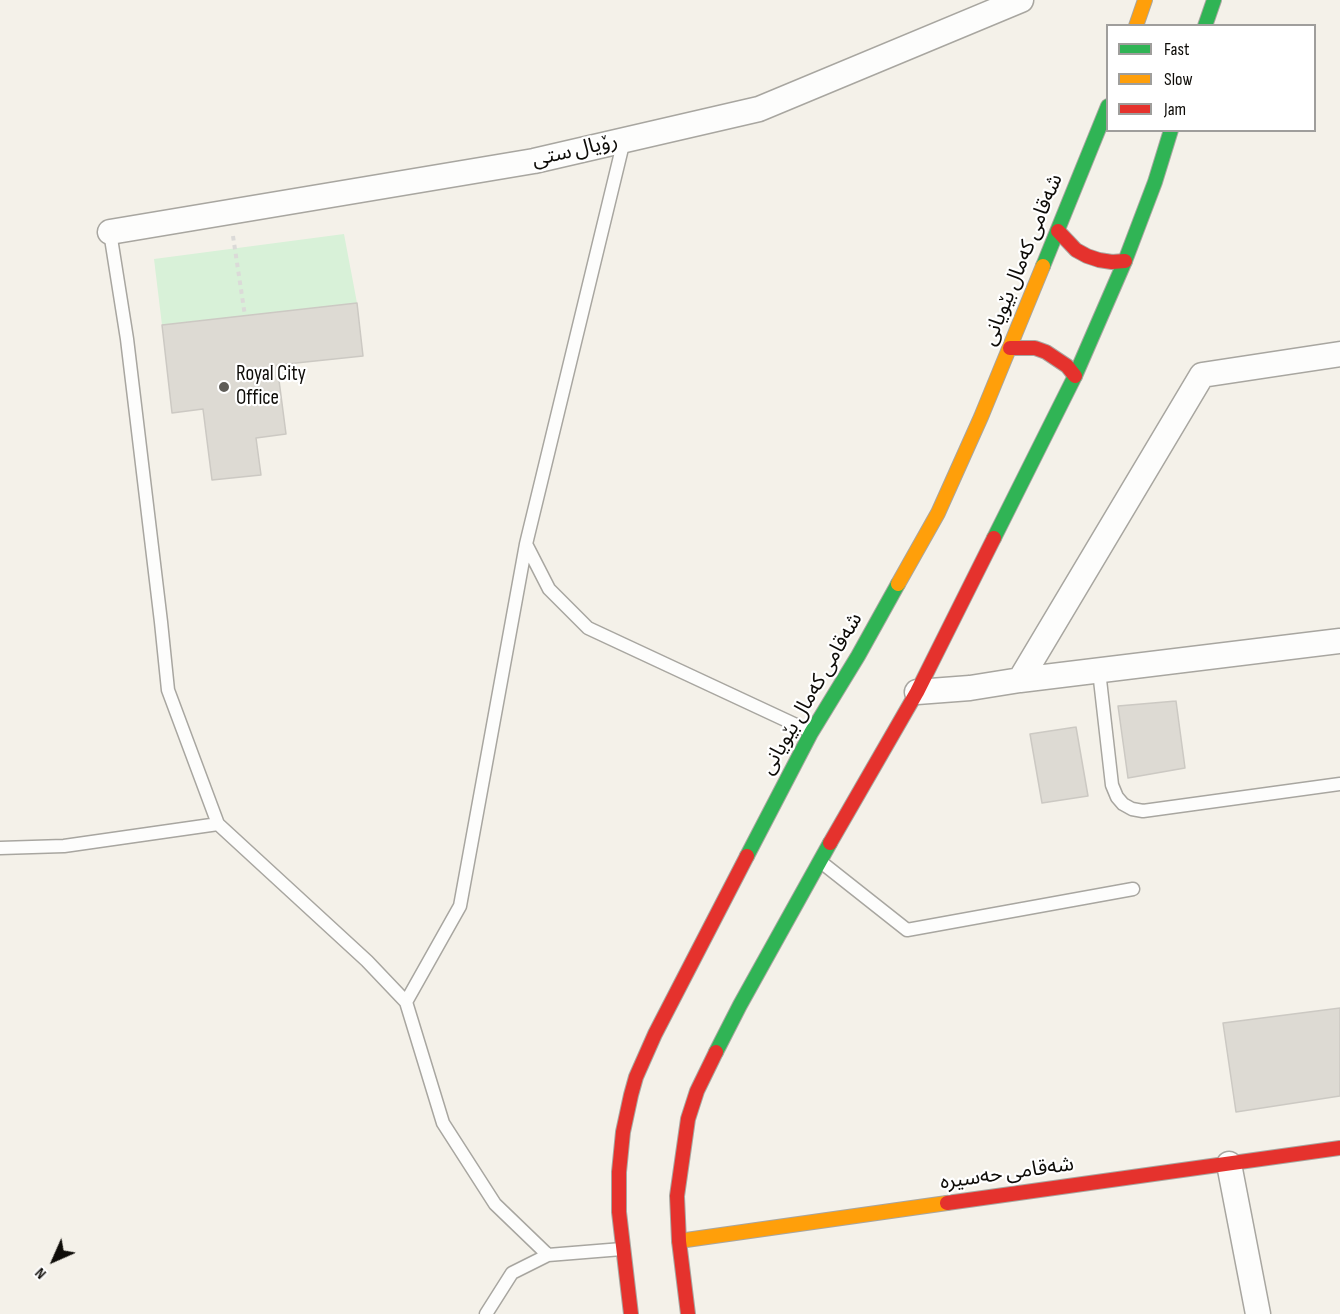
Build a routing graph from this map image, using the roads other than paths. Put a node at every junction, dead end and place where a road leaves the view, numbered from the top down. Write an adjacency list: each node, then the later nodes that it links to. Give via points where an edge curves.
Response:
1 (1021, 0): 8 (street, رۆیال ستی, via 759,109)
2 (1145, 0): 4 (main road)
3 (1214, 0): 5 (main road)
4 (1137, 24)
5 (1206, 24)
6 (1106, 109): 9 (main road, شەقامی کەمال بێویانی)
7 (1170, 132): 11 (main road)
8 (624, 140): 10 (street, رۆیال ستی, via 534,161); 15 (lane)
9 (1058, 231): 11 (main road, via 1087,256); 12 (main road, شەقامی کەمال بێویانی)
10 (110, 232): 22 (lane, via 168,690)
11 (1125, 261): 14 (main road)
12 (1010, 348): 14 (main road, via 1046,352); 20 (main road, شەقامی کەمال بێویانی, via 938,513)
13 (1340, 354): 18 (street, via 1202,375)
14 (1075, 376): 19 (main road)
15 (526, 544): 20 (lane, via 549,589 588,628); 26 (lane, via 460,906)
16 (1340, 641): 17 (street)
17 (1099, 670): 18 (street); 21 (lane, via 1112,785 1117,797 1132,809 1143,811)
18 (1020, 680): 19 (street)
19 (917, 692): 24 (main road)
20 (811, 733): 30 (main road, شەقامی کەمال بێویانی, via 636,1077 623,1132 619,1172)
21 (1340, 784)
22 (218, 824): 23 (lane, via 64,846); 26 (lane, via 367,961)
23 (0, 848)
24 (820, 861): 25 (lane, via 907,930); 29 (main road, via 697,1091 679,1173)
25 (1133, 889)
26 (405, 1002): 31 (lane, via 443,1123 495,1204)
27 (1340, 1148): 28 (main road, شەقامی حەسیرە)
28 (1229, 1164): 29 (main road, شەقامی حەسیرە); 35 (street)
29 (679, 1241): 34 (main road)
30 (624, 1249): 31 (lane); 33 (main road, شەقامی کەمال بێویانی)
31 (548, 1255): 32 (lane, via 512,1273)
32 (486, 1314)
33 (631, 1314)
34 (688, 1314)
35 (1258, 1314)

